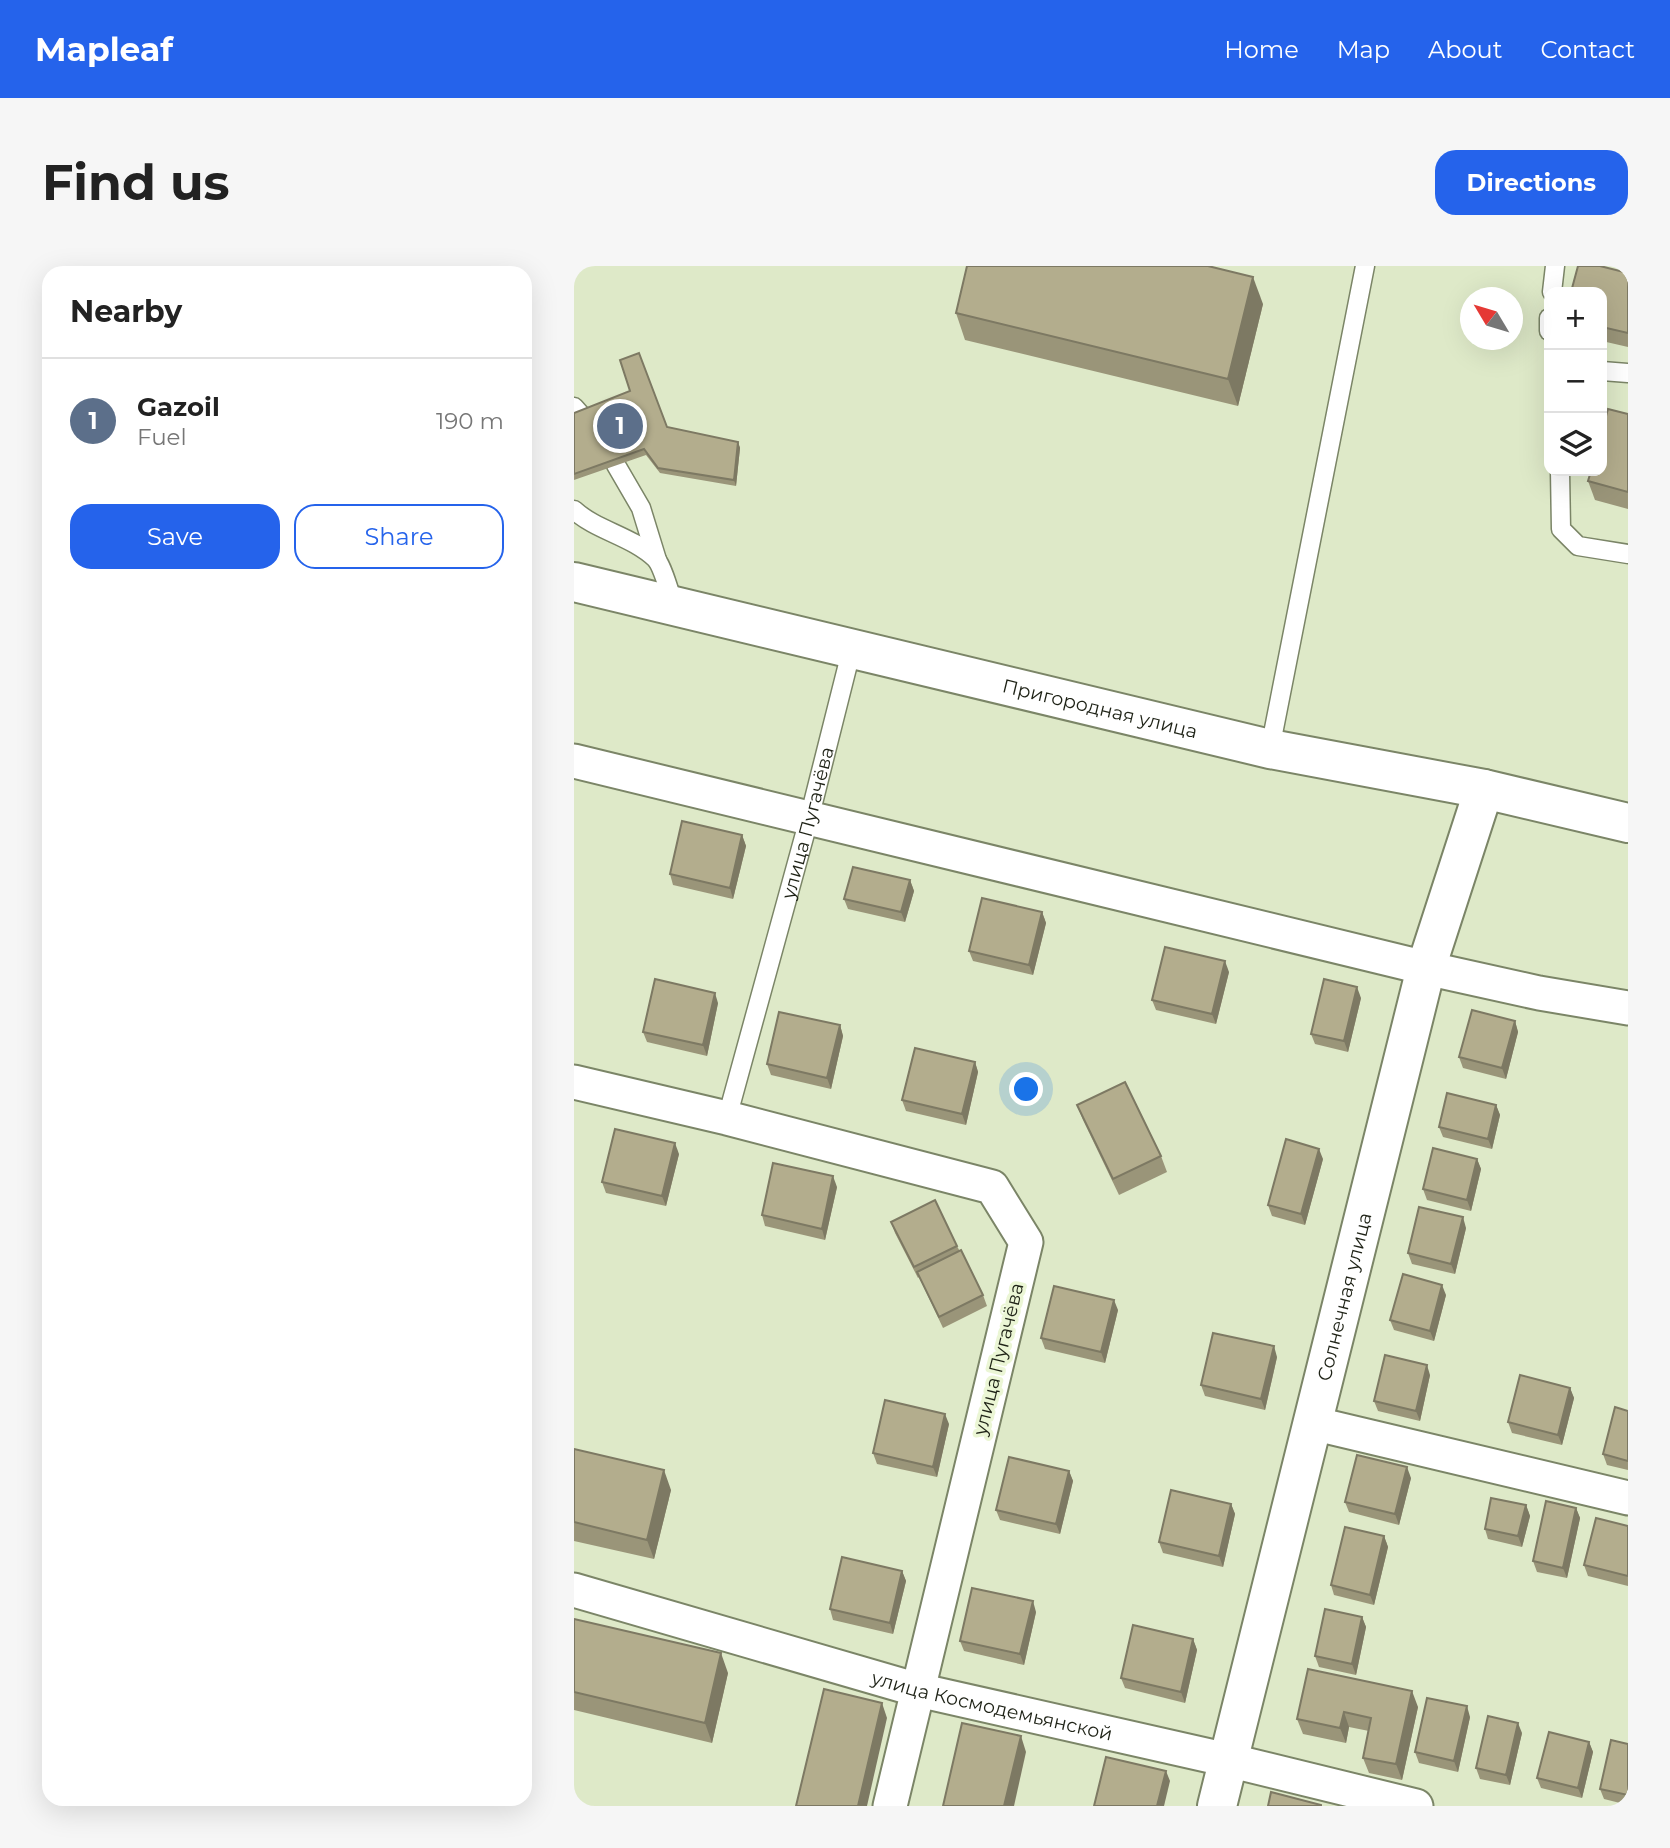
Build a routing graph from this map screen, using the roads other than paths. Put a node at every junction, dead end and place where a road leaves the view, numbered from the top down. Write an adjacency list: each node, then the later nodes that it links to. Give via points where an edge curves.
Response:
1 (1366, 266): 14 (lane)
2 (1555, 266): 3 (lane)
3 (1553, 287)
4 (1607, 371): 5 (lane)
5 (1628, 373)
6 (616, 464): 10 (lane, via 641,508)
7 (1560, 476): 9 (lane, via 1561,529 1578,547)
8 (574, 510): 10 (lane)
9 (1628, 554)
10 (657, 560): 12 (lane)
11 (574, 582): 12 (street, Пригородная улица)
12 (674, 606): 13 (street, Пригородная улица)
13 (852, 648): 14 (street, Пригородная улица); 17 (lane, улица Пугачёва)
14 (1270, 749): 16 (street, Пригородная улица)
15 (574, 761): 17 (street)
16 (1484, 789): 18 (street, Пригородная улица); 19 (street, Солнечная улица)
17 (809, 819): 19 (street); 22 (lane, улица Пугачёва)
18 (1628, 823)
19 (1426, 968): 20 (street); 23 (street, Солнечная улица)
20 (1628, 1008)
21 (574, 1082): 22 (street, улица Пугачёва)
22 (727, 1118): 26 (street, улица Пугачёва, via 992,1187 1026,1242)
23 (1312, 1423): 24 (street); 27 (street, Солнечная улица)
24 (1628, 1498)
25 (574, 1590): 26 (street, улица Космодемьянской)
26 (918, 1690): 27 (street, улица Космодемьянской); 28 (street, улица Пугачёва)
27 (1228, 1760): 29 (street, Солнечная улица); 30 (street, улица Космодемьянской)
28 (890, 1806)
29 (1216, 1806)
30 (1416, 1806)

